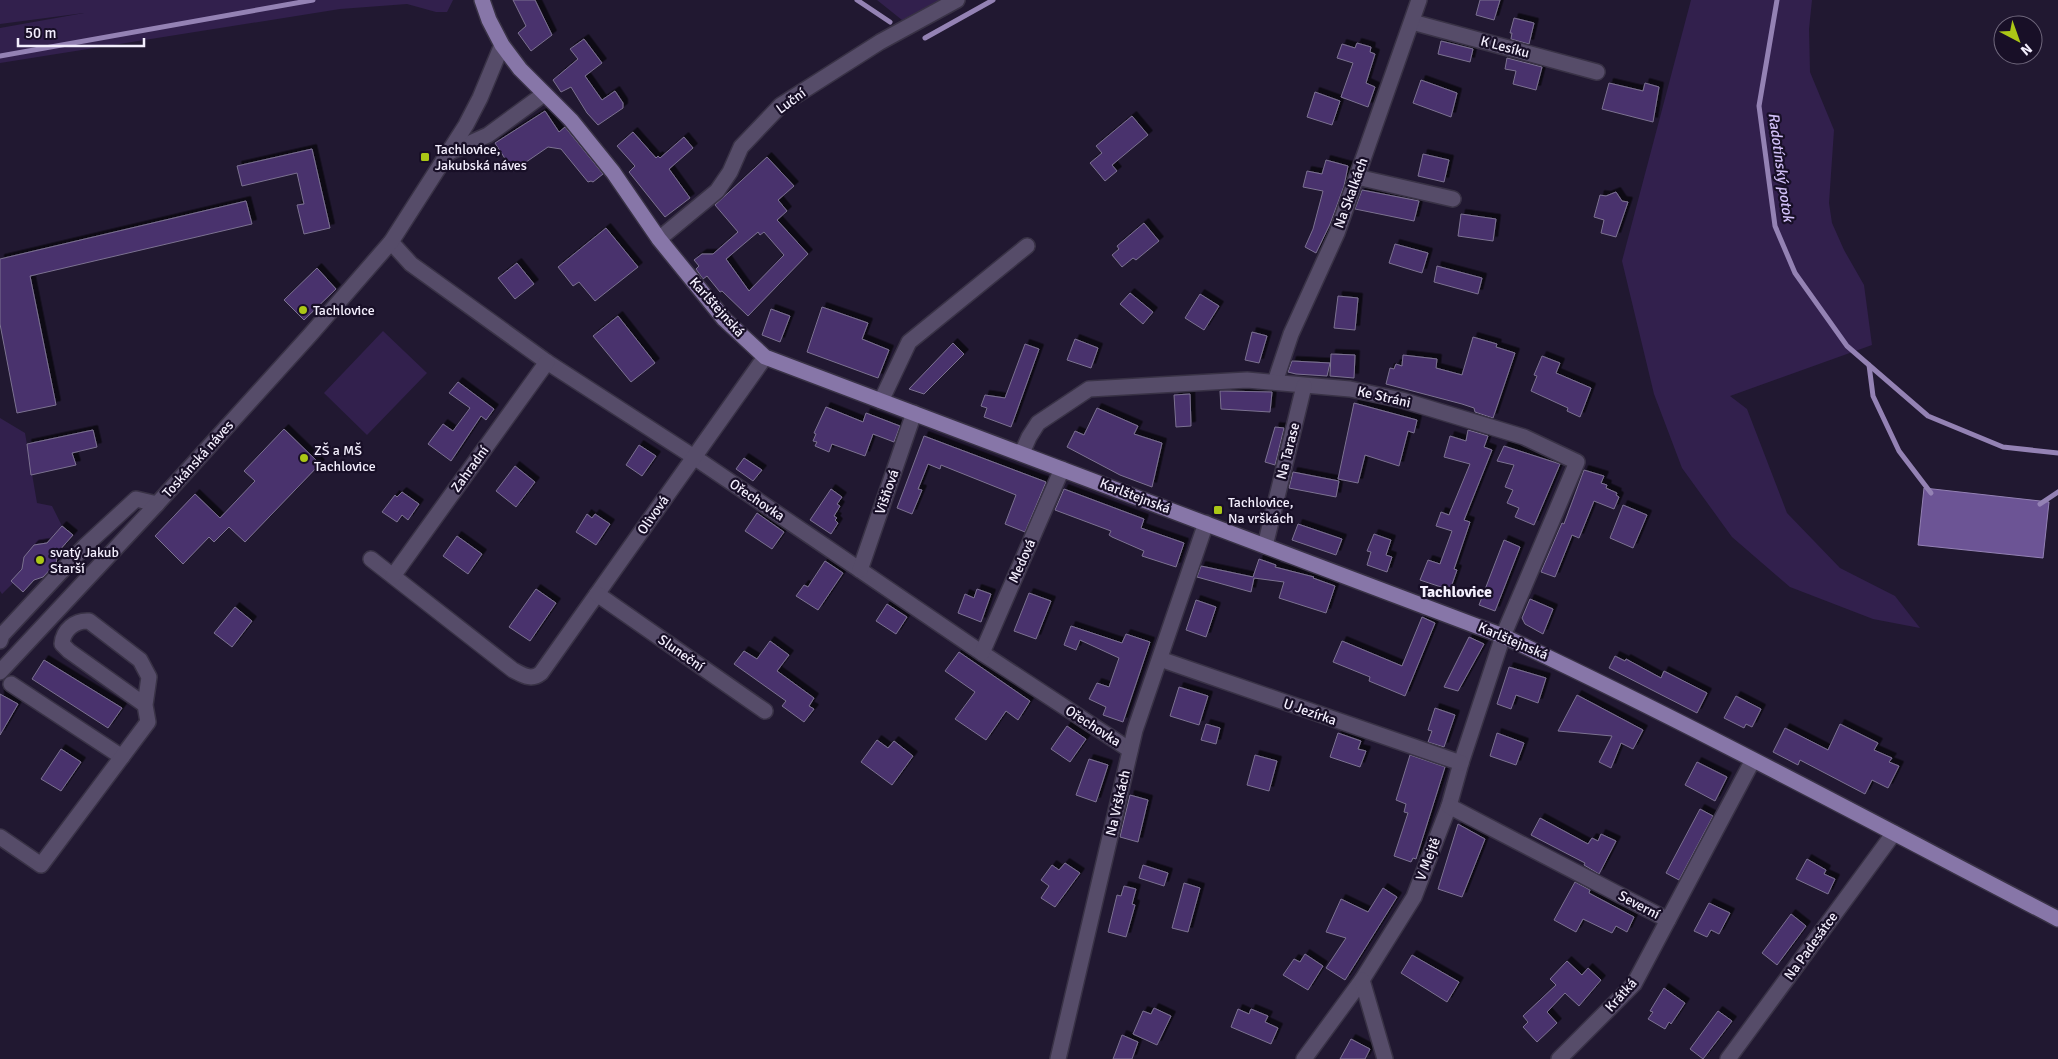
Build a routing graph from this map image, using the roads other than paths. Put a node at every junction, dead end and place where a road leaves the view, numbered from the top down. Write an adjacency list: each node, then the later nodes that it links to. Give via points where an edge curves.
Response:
1 (482, 0): 5 (main road, Karlštejnská)
2 (957, 0): 11 (street, Luční, via 880,42 781,105 741,147 717,191)
3 (1419, 0): 4 (street, Na Skalkách)
4 (1412, 22): 6 (street, K Lesíku); 9 (street, Na Skalkách)
5 (502, 45): 7 (main road, Karlštejnská); 8 (street, Toskánská náves, via 480,98)
6 (1597, 72)
7 (544, 94): 8 (street, via 488,135); 11 (main road, Karlštejnská, via 571,120 613,172)
8 (450, 152): 12 (street, Toskánská náves)
9 (1358, 177): 10 (street); 16 (street, Na Skalkách, via 1337,233 1291,334)
10 (1453, 199)
11 (659, 239): 14 (main road, Karlštejnská, via 724,319)
12 (391, 242): 15 (street, Ořechovka, via 411,264); 23 (street, Toskánská náves)
13 (1027, 246): 18 (street, via 909,342)
14 (765, 357): 18 (main road, Karlštejnská); 21 (street, Olivová)
15 (547, 362): 21 (street, Ořechovka); 28 (street, Zahradní)
16 (1275, 382): 17 (street, Ke Stráni); 20 (street, Ke Stráni, via 1247,380 1088,389 1038,423)
17 (1304, 386): 25 (street, Na Tarase); 30 (street, Ke Stráni, via 1350,389 1402,400 1524,437 1576,462)
18 (881, 401): 19 (main road, Karlštejnská)
19 (914, 414): 20 (main road, Karlštejnská); 27 (street, Višňová)
20 (1022, 453): 22 (main road, Karlštejnská)
21 (694, 457): 27 (street, Ořechovka); 29 (street, Olivová)
22 (1062, 469): 24 (main road, Karlštejnská); 32 (street, Medová)
23 (157, 504): 31 (street, via 136,499 85,546 2,635); 34 (street, Toskánská náves)
24 (1206, 524): 25 (main road, Karlštejnská); 33 (street, Na Vrškách)
25 (1265, 546): 30 (main road, Karlštejnská)
26 (371, 559): 28 (street)
27 (860, 570): 32 (street, Ořechovka)
28 (393, 576): 29 (street, Olivová, via 513,670 527,677 541,673)
29 (597, 594): 37 (street, Sluneční)
30 (1504, 636): 40 (main road, Karlštejnská); 41 (street, V Mejtě)
31 (0, 642)
32 (982, 652): 38 (street, Ořechovka)
33 (1160, 659): 38 (street, Na Vrškách); 41 (street, U Jezírka)
34 (0, 672)
35 (11, 684): 39 (street)
36 (145, 705): 36 (street, via 68,651 62,644 63,637 73,624 89,621 140,660 149,677); 39 (street, via 148,722)
37 (765, 712)
38 (1130, 750): 48 (street, Na Vrškách)
39 (122, 757): 44 (street, via 41,864)
40 (1753, 760): 43 (main road, Karlštejnská); 46 (street, Severní)
41 (1461, 763): 42 (street, V Mejtě)
42 (1450, 806): 46 (street, Severní); 47 (street, V Mejtě, via 1414,897)
43 (1894, 833): 45 (main road, Karlštejnská); 52 (street, Na Padesátce)
44 (0, 837)
45 (2058, 919)
46 (1668, 920): 51 (street, Krátká, via 1634,984)
47 (1362, 980): 49 (street, V Mejtě); 50 (street)
48 (1058, 1059)
49 (1304, 1059)
50 (1385, 1059)
51 (1558, 1059)
52 (1728, 1059)

